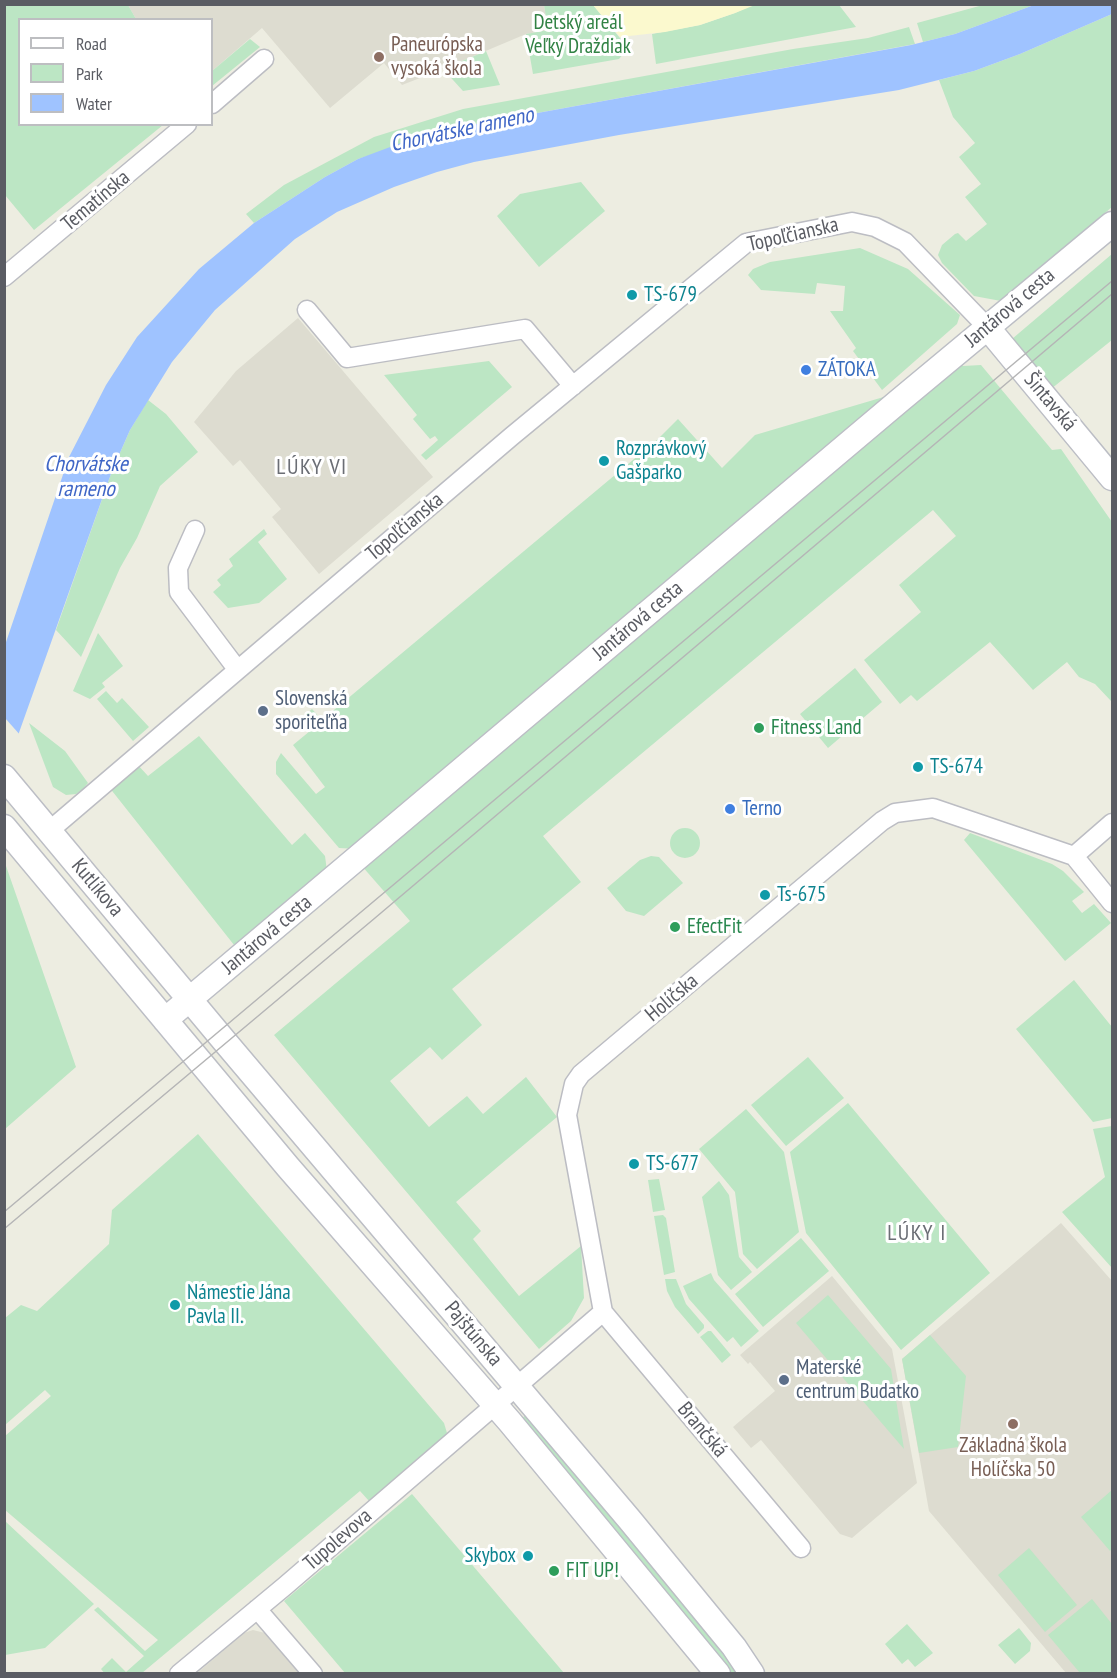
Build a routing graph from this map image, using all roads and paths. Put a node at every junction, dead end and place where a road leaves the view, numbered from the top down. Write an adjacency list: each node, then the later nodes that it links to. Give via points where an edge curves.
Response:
1 (264, 59): 2 (street)
2 (213, 103)
3 (185, 126): 5 (street, Tematínska)
4 (1113, 224): 7 (main road, Jantárová cesta)
5 (4, 277)
6 (307, 310): 8 (street, via 347,358 525,329)
7 (987, 327): 8 (street, Topoľčianska, via 905,242 874,227 852,222 746,243); 9 (main road, Šintavská); 18 (main road, Jantárová cesta)
8 (573, 386): 11 (street, Topoľčianska)
9 (1113, 478)
10 (195, 530): 11 (street, via 178,568 179,592)
11 (237, 669): 15 (street, Topoľčianska)
12 (12, 785): 15 (main road, Kutlíkova)
13 (1113, 823): 16 (street)
14 (6, 829): 19 (main road, Kutlíkova)
15 (49, 831): 18 (main road, Kutlíkova)
16 (1074, 856): 17 (street); 20 (street, Holíčska, via 933,808 895,813 581,1074 570,1095 567,1115)
17 (1113, 903)
18 (190, 1000): 19 (main road, Jantárová cesta); 21 (main road, Pajštúnska)
19 (165, 1020): 22 (main road, Pajštúnska)
20 (603, 1312): 21 (street); 23 (street, Brančská)
21 (517, 1386): 22 (street, Tupolevova); 28 (main road, Pajštúnska, via 734,1647)
22 (495, 1405): 24 (street, Tupolevova); 27 (main road, Pajštúnska)
23 (801, 1548)
24 (258, 1609): 25 (street, Tupolevova); 26 (street)
25 (179, 1674)
26 (313, 1674)
27 (718, 1674)
28 (752, 1674)

